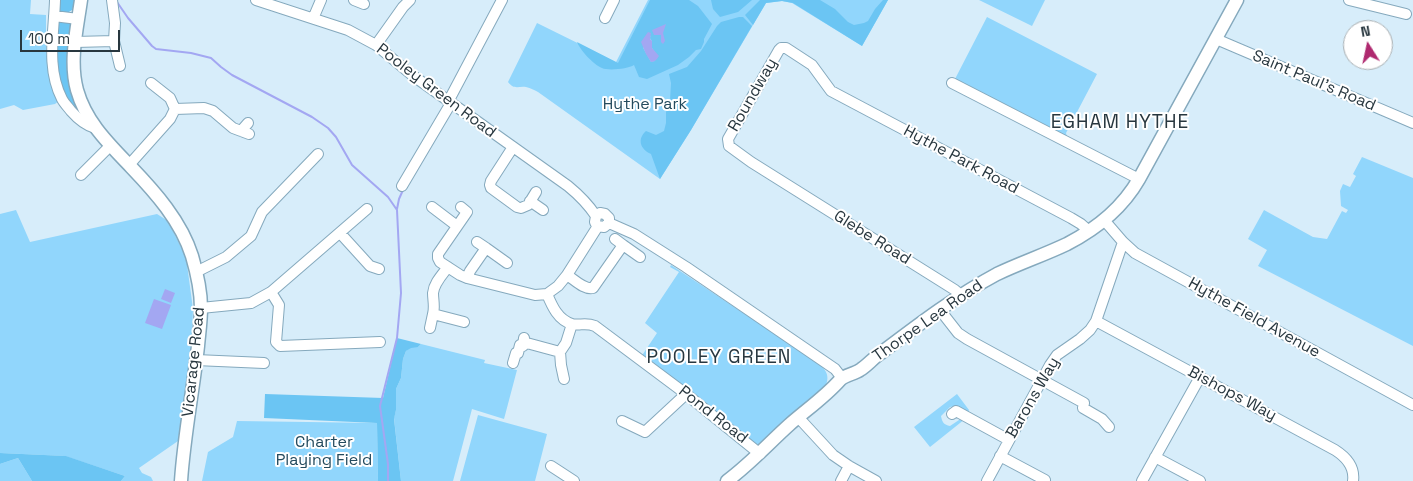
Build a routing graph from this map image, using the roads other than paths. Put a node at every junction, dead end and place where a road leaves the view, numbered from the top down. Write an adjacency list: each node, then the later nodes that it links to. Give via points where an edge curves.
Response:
1 (54, 0): 16 (street, Vicarage Road)
2 (81, 0): 18 (main road, Vicarage Road)
3 (112, 0): 20 (street)
4 (256, 0): 12 (street, Pooley Green Road)
5 (321, 0): 14 (street)
6 (354, 0): 13 (street)
7 (410, 0): 22 (street)
8 (502, 0): 27 (street)
9 (614, 0): 17 (street)
10 (1237, 0): 19 (main road, Thorpe Lea Road)
11 (1349, 0): 15 (street)
12 (281, 4): 22 (street, Pooley Green Road, via 348,30)
13 (364, 4)
14 (315, 14)
15 (1406, 14)
16 (54, 16): 18 (street); 31 (street, Vicarage Road, via 53,72 62,99 87,126)
17 (604, 18)
18 (78, 19): 21 (main road, Vicarage Road)
19 (1216, 39): 30 (street, Saint Paul's Road); 37 (main road, Thorpe Lea Road)
20 (114, 41): 21 (street); 23 (street)
21 (75, 42): 31 (main road, Vicarage Road, via 77,89)
22 (376, 45): 27 (street, Pooley Green Road)
23 (120, 66)
24 (151, 83): 28 (street, via 170,98)
25 (952, 83): 37 (street)
26 (831, 90): 38 (street, Roundway, via 812,65 781,48 728,139 729,146); 47 (street, Hythe Park Road, via 1071,218)
27 (450, 102): 33 (street, Pooley Green Road); 39 (street)
28 (176, 109): 29 (street, via 204,108 245,133); 35 (street)
29 (248, 123)
30 (1413, 123)
31 (95, 128): 32 (main road, Vicarage Road)
32 (110, 146): 35 (main road, Vicarage Road); 36 (street)
33 (513, 147): 42 (street, via 490,181 491,188 521,208 533,197); 45 (street, Pooley Green Road, via 568,186 585,201)
34 (318, 154): 54 (street, via 262,212 251,236 226,257)
35 (129, 164): 54 (main road, Vicarage Road, via 173,218 185,239)
36 (83, 169)
37 (1139, 179): 44 (main road, Thorpe Lea Road)
38 (782, 182): 59 (street, Glebe Road)
39 (402, 186)
40 (461, 207): 46 (street, via 467,212)
41 (432, 208): 46 (street)
42 (543, 210)
43 (366, 214): 48 (street)
44 (1104, 220): 47 (main road, Thorpe Lea Road); 49 (street, Hythe Field Avenue)
45 (597, 221): 55 (street); 73 (street, Pooley Green Road, via 600,213 605,214 609,223 634,234 686,267 835,369)
46 (457, 226): 52 (street, via 438,254 440,262)
47 (1089, 231): 59 (main road, Thorpe Lea Road)
48 (340, 233): 53 (street, via 370,266); 57 (street)
49 (1123, 242): 63 (street, Barons Way); 77 (street, Hythe Field Avenue, via 1135,253)
50 (640, 257): 55 (street, via 619,242 593,288 585,287)
51 (507, 263): 56 (street, via 482,245)
52 (448, 267): 56 (street); 62 (street, via 434,287)
53 (379, 269)
54 (196, 272): 60 (main road, Vicarage Road)
55 (568, 275): 58 (street)
56 (467, 278): 58 (street, via 535,296)
57 (271, 292): 60 (street, via 252,303); 67 (street, via 279,305 276,342 280,346)
58 (547, 294): 65 (street, via 556,312)
59 (961, 295): 61 (main road, Thorpe Lea Road)
60 (201, 308): 69 (main road, Vicarage Road)
61 (940, 310): 73 (main road, Thorpe Lea Road, via 861,370); 75 (street, via 958,333)
62 (433, 314): 64 (street); 66 (street)
63 (1096, 321): 72 (street, Bishops Way); 75 (street, Barons Way, via 1080,339 1057,355)
64 (464, 322)
65 (572, 324): 68 (street); 76 (street, Pond Road, via 595,326)
66 (430, 328)
67 (380, 342)
68 (560, 352): 71 (street, via 524,340); 74 (street)
69 (196, 360): 70 (street, via 243,357); 89 (main road, Vicarage Road)
70 (264, 363)
71 (513, 363)
72 (1200, 377): 85 (street); 97 (street, Bishops Way, via 1340,453 1350,465)
73 (842, 378): 79 (main road, Thorpe Lea Road)
74 (564, 379)
75 (1042, 379): 81 (street, via 1084,403 1083,408); 82 (street, Barons Way)
76 (686, 394): 80 (street, via 645,432); 83 (street, Pond Road)
77 (1413, 405)
78 (952, 414): 82 (street, via 956,411)
79 (798, 417): 83 (main road, Thorpe Lea Road); 87 (street, via 826,449)
80 (622, 421)
81 (1109, 427)
82 (1009, 440): 84 (street, Barons Way)
83 (760, 454): 91 (main road, Thorpe Lea Road)
84 (1000, 456): 88 (street); 94 (street, Barons Way)
85 (1155, 457): 95 (street); 96 (street)
86 (551, 466): 90 (street)
87 (849, 466): 92 (street); 93 (street)
88 (1044, 480)
89 (182, 481)
90 (574, 481)
91 (727, 481)
92 (841, 481)
93 (876, 481)
94 (986, 481)
95 (1142, 481)
96 (1200, 481)
97 (1353, 481)

